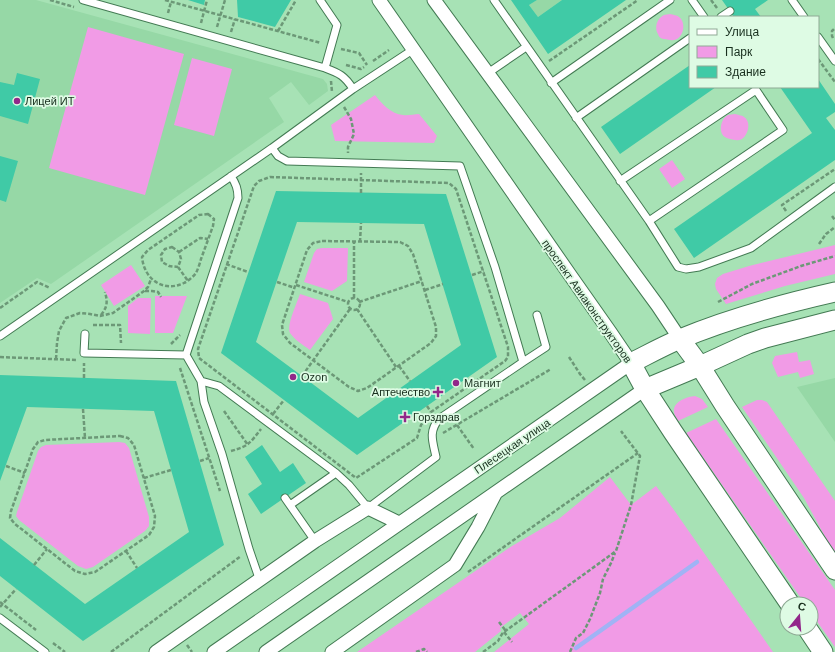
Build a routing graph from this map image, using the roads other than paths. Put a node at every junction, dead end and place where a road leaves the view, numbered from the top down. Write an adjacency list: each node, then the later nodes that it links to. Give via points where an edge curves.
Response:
1 (83, 0): 18 (lane)
2 (320, 0): 18 (lane, via 337,25)
3 (379, 0): 16 (street, проспект Авиаконструкторов)
4 (434, 0): 19 (street)
5 (494, 0): 15 (lane)
6 (670, 0): 20 (lane)
7 (692, 0): 10 (lane)
8 (792, 0): 12 (lane)
9 (730, 11): 11 (lane)
10 (703, 16)
11 (722, 16)
12 (803, 16)
13 (819, 38): 17 (lane)
14 (689, 39): 22 (lane)
15 (526, 46): 19 (lane); 20 (lane)
16 (414, 49): 21 (lane); 36 (street, проспект Авиаконструкторов)
17 (835, 61)
18 (325, 68): 21 (lane, via 337,72)
19 (488, 73): 33 (street)
20 (551, 83): 22 (lane)
21 (353, 89): 23 (lane)
22 (576, 118): 25 (lane)
23 (272, 148): 24 (lane); 35 (lane, via 278,156 287,161 460,166 495,267)
24 (231, 176): 32 (lane); 34 (lane, via 236,183 238,198)
25 (620, 181): 27 (lane); 27 (lane, via 756,90 783,130)
26 (835, 187): 27 (lane, via 751,248 699,267 678,267)
27 (648, 221)
28 (835, 292): 33 (street, Плесецкая улица, via 730,320)
29 (537, 315): 35 (lane, via 546,347)
30 (835, 320): 37 (street, via 765,338)
31 (85, 334): 34 (lane, via 84,357)
32 (0, 336)
33 (680, 339): 36 (street, Плесецкая улица); 37 (street)
34 (186, 355): 38 (lane)
35 (523, 362): 44 (lane, via 439,419 432,432 436,457)
36 (631, 363): 39 (street, проспект Авиаконструкторов); 45 (street, Плесецкая улица)
37 (700, 366): 39 (street); 47 (street)
38 (202, 381): 40 (lane, via 219,386); 48 (lane, via 204,402)
39 (645, 389): 41 (street); 49 (street, проспект Авиаконструкторов)
40 (336, 474): 43 (lane); 44 (lane)
41 (496, 492): 55 (street); 56 (street, via 455,565)
42 (285, 498): 43 (lane)
43 (290, 505): 46 (lane)
44 (368, 508): 45 (street); 46 (street)
45 (399, 523): 54 (street, Плесецкая улица)
46 (315, 541): 48 (street)
47 (835, 570)
48 (260, 580): 53 (street)
49 (785, 596)
50 (0, 618): 52 (lane)
51 (812, 636): 57 (street)
52 (45, 652)
53 (156, 652)
54 (214, 652)
55 (266, 652)
56 (332, 652)
57 (823, 652)

